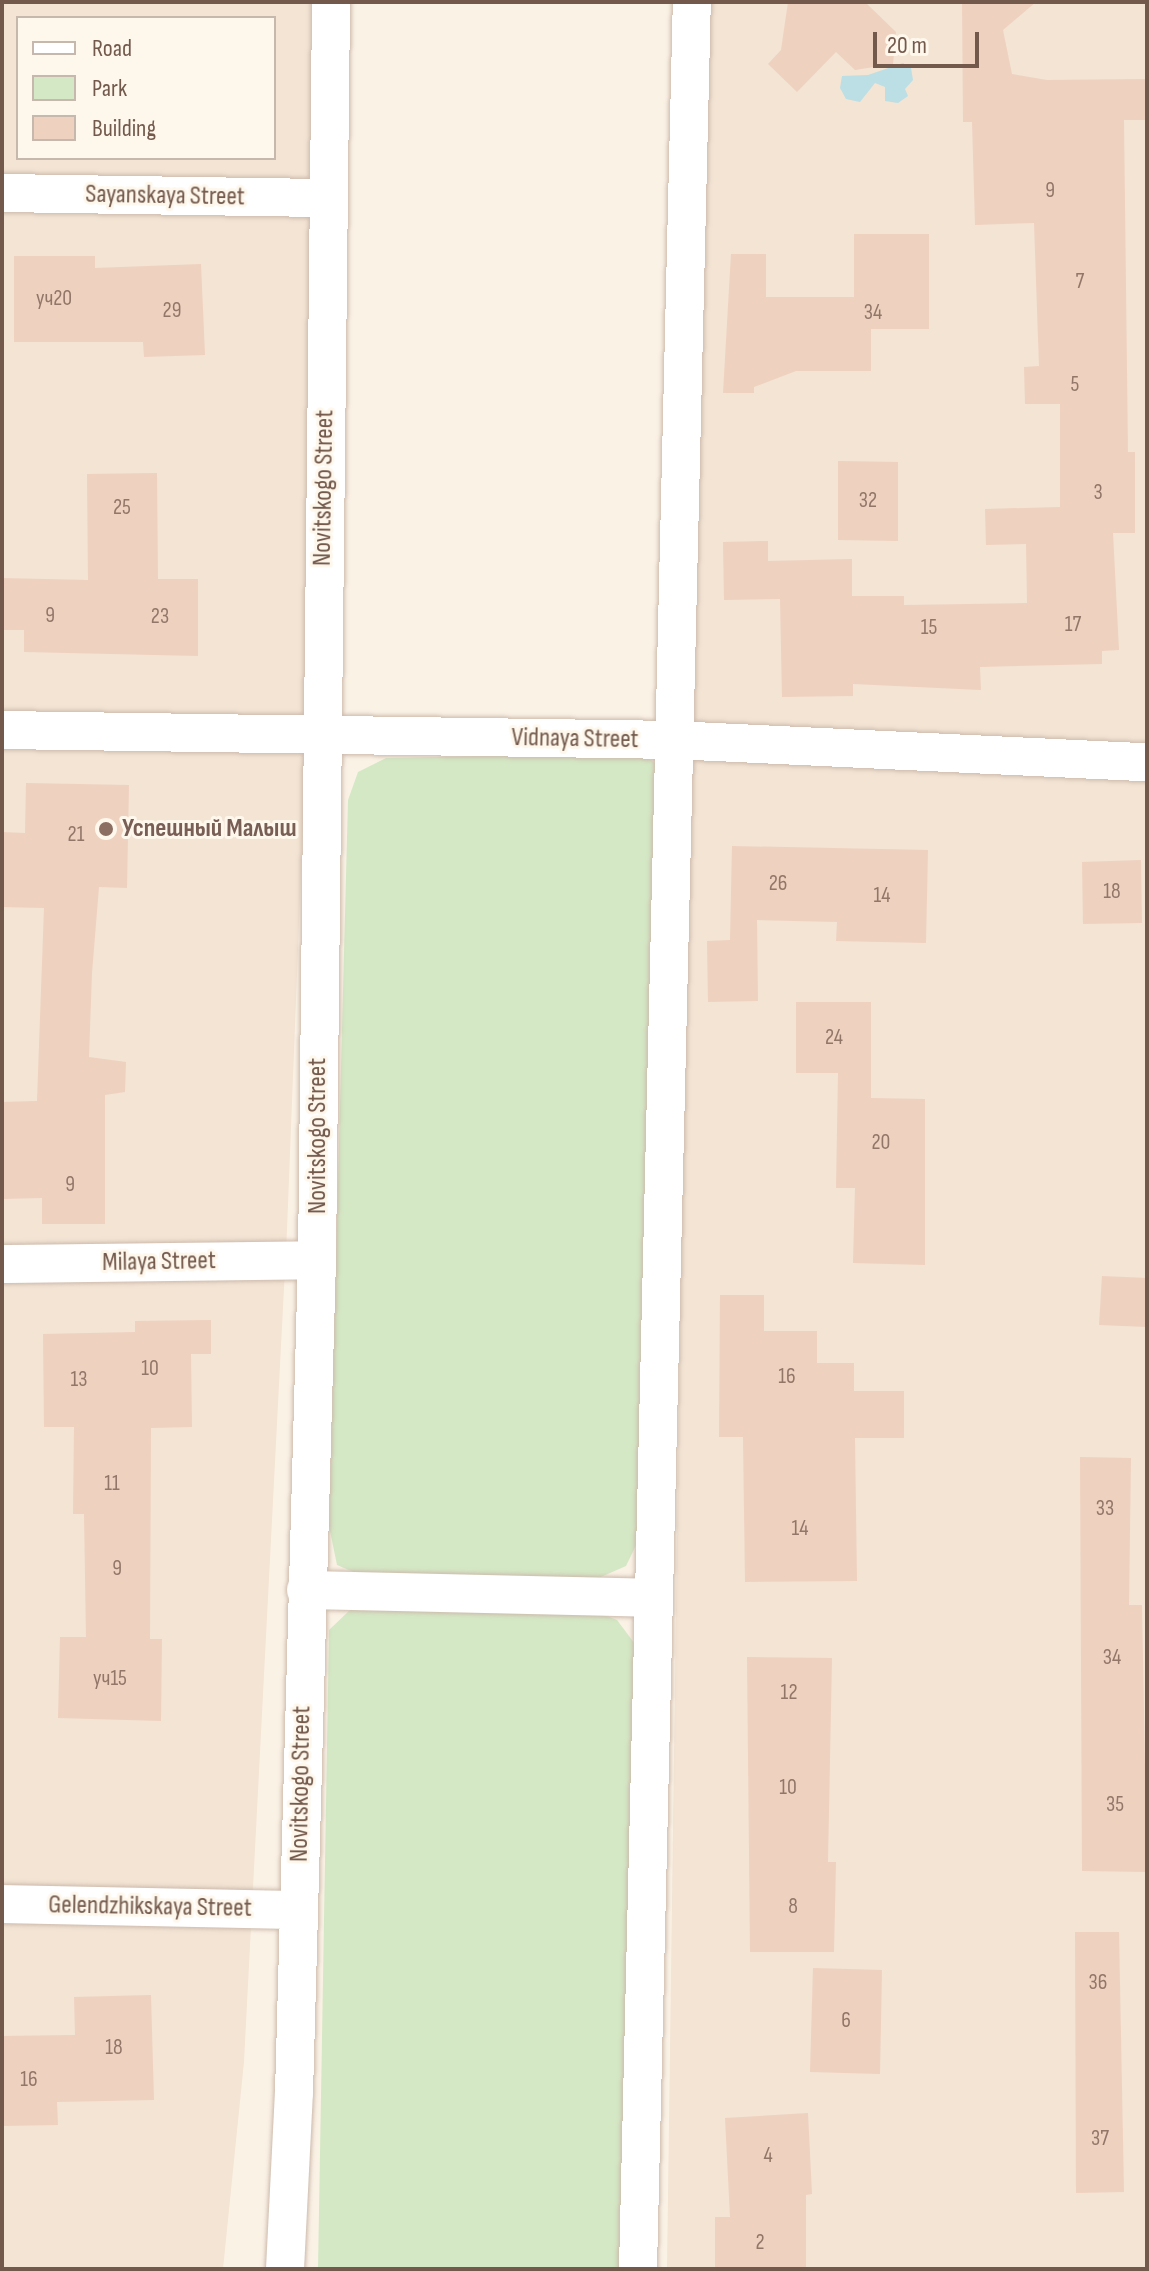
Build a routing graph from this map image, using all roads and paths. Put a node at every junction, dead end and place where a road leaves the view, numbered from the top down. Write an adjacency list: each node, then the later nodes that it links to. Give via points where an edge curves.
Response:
1 (331, 2): 4 (street, Novitskogo Street)
2 (692, 2): 7 (street)
3 (2, 193): 4 (street, Sayanskaya Street)
4 (329, 198): 6 (street, Novitskogo Street)
5 (2, 730): 6 (street, Vidnaya Street)
6 (320, 736): 7 (street, Vidnaya Street); 9 (street, Novitskogo Street)
7 (673, 740): 8 (street, Vidnaya Street); 12 (street)
8 (1147, 762)
9 (317, 1260): 10 (street, Milaya Street); 11 (street, Novitskogo Street)
10 (2, 1264)
11 (306, 1590): 12 (street); 14 (street, Novitskogo Street)
12 (653, 1598): 16 (street)
13 (2, 1904): 14 (street, Gelendzhikskaya Street)
14 (299, 1910): 15 (street, Novitskogo Street)
15 (285, 2269)
16 (638, 2269)

